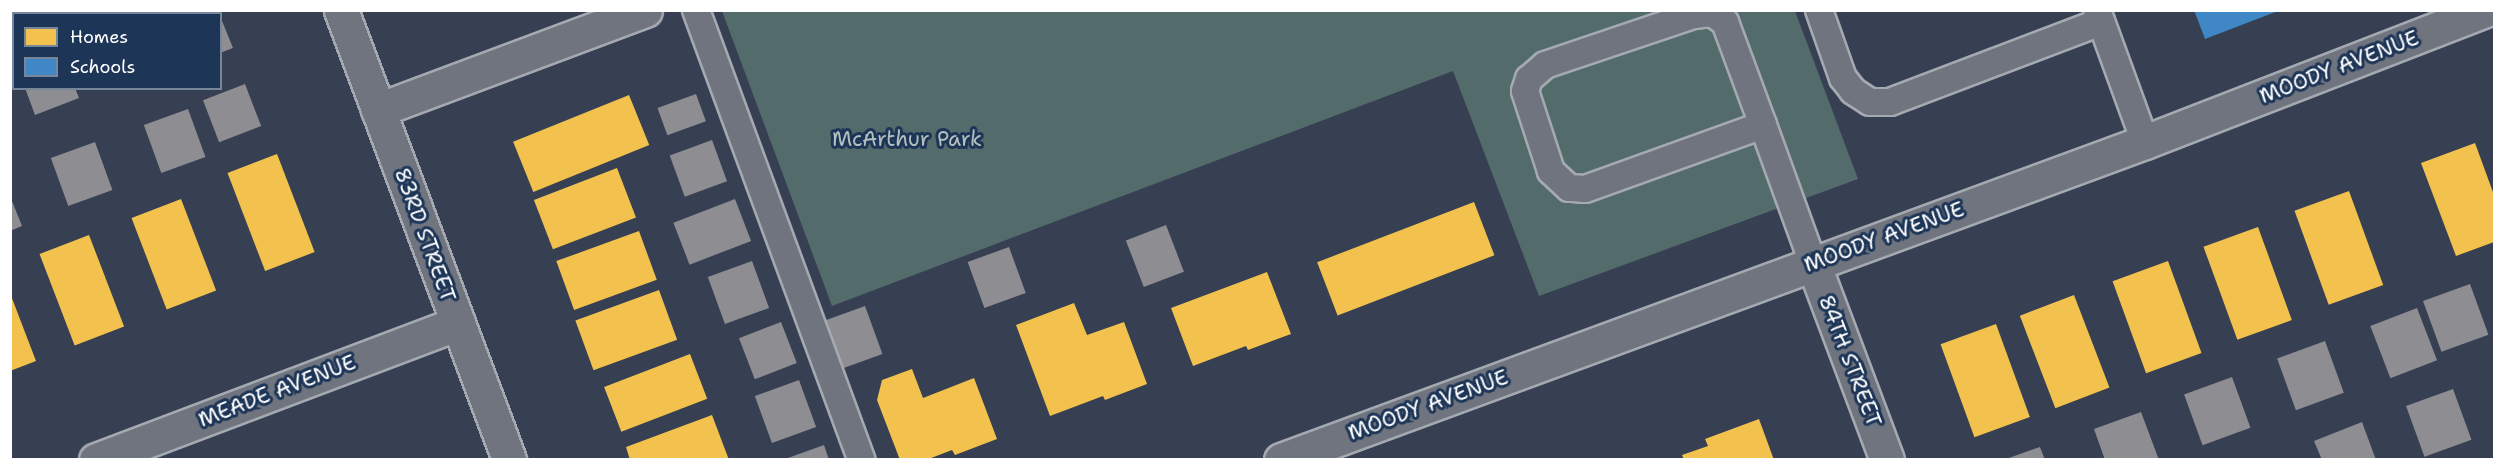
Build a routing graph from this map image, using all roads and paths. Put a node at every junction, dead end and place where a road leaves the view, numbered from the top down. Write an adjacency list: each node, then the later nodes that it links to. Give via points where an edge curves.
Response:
1 (341, 10): 7 (street, 83RD STREET)
2 (645, 10): 7 (street)
3 (696, 10): 14 (lane)
4 (1819, 10): 6 (lane, via 1843,78 1853,91 1870,102 1890,102)
5 (2485, 10): 9 (street, MOODY AVENUE)
6 (2099, 16): 9 (lane)
7 (378, 110): 11 (street, 83RD STREET)
8 (1763, 125): 8 (lane, via 1725,22 1712,13 1694,15 1545,65 1529,79 1525,91 1551,171 1569,188 1585,189); 10 (lane)
9 (2145, 142): 10 (street, MOODY AVENUE)
10 (1813, 262): 15 (street, MOODY AVENUE); 16 (street, 84TH STREET)
11 (458, 323): 12 (street, MEADE AVENUE); 13 (street, 83RD STREET)
12 (96, 459)
13 (509, 459)
14 (862, 459)
15 (1281, 459)
16 (1887, 459)

